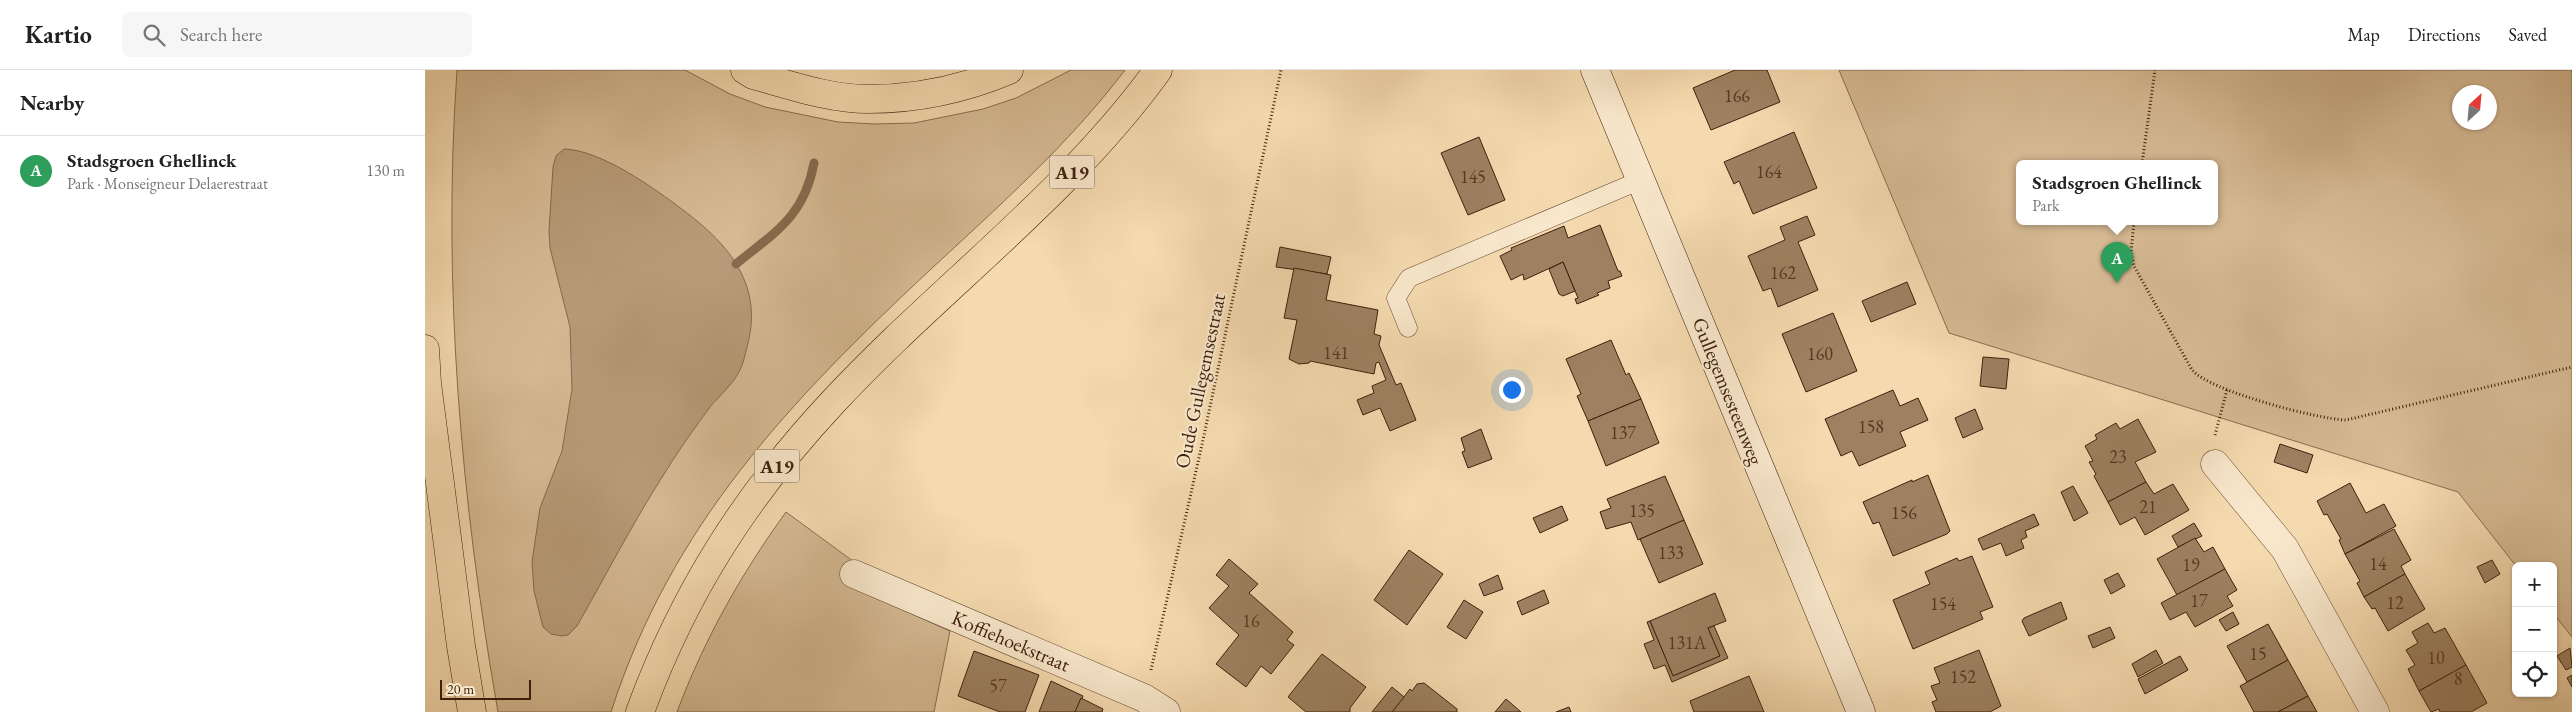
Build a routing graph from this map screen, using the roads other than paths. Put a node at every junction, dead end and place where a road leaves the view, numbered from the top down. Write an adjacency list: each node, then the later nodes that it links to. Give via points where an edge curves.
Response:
1 (745, 70): 2 (highway, via 820,93 867,99 907,96 977,83)
2 (1009, 70)
3 (1158, 70): 12 (highway, A19, via 1108,135 1049,196 834,401 782,460 746,505 700,577)
4 (1595, 70): 5 (street, Gullegemsesteenweg)
5 (1641, 180): 6 (lane, via 1409,278 1397,298); 13 (street, Gullegemsesteenweg)
6 (1408, 328)
7 (425, 349): 11 (highway, via 461,646)
8 (2215, 464): 14 (street, via 2285,549)
9 (854, 574): 10 (street, Koffiehoekstraat)
10 (1155, 705)
11 (473, 712)
12 (639, 712)
13 (1861, 712)
14 (2375, 712)

